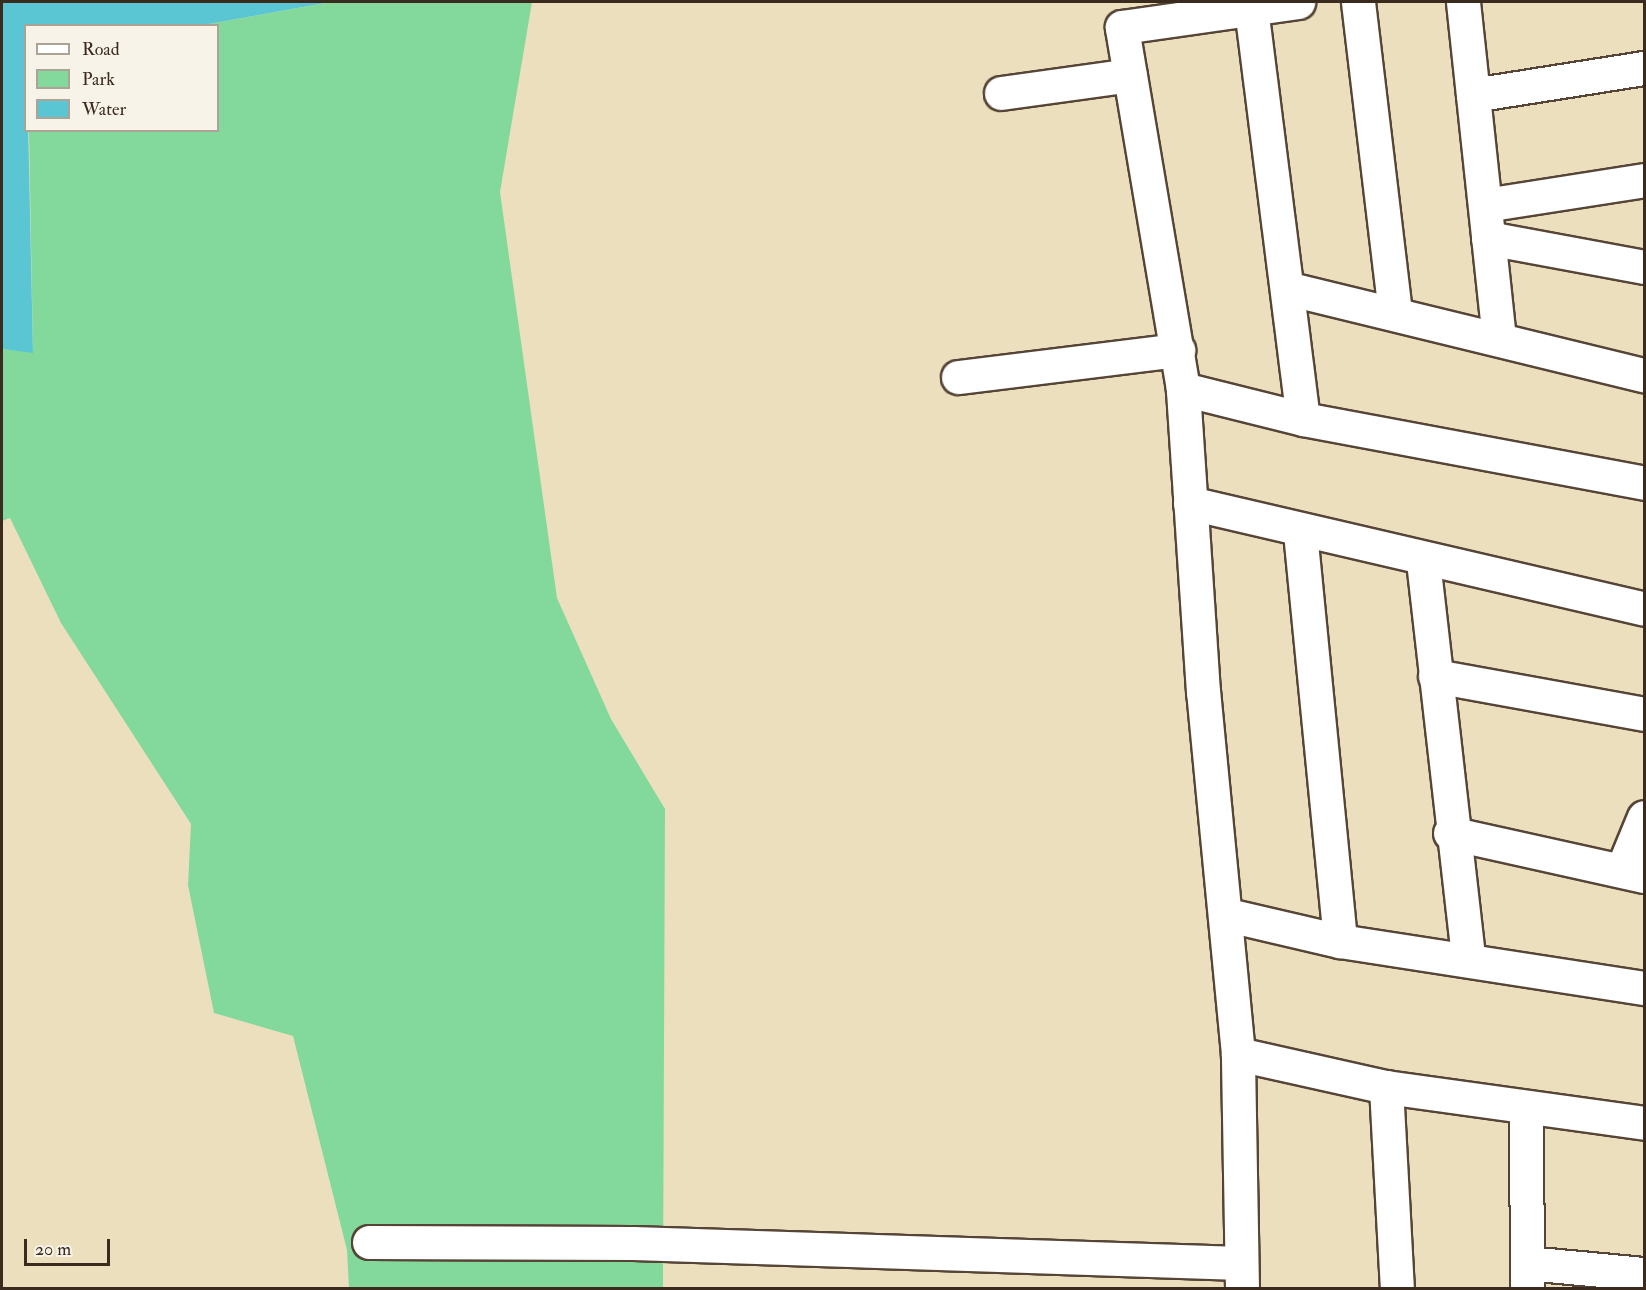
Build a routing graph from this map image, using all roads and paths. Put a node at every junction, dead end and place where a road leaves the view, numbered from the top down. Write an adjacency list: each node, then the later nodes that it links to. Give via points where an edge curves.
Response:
1 (1298, 2): 4 (street)
2 (1358, 2): 15 (street)
3 (1463, 2): 9 (street)
4 (1251, 8): 5 (street); 14 (street)
5 (1120, 14): 7 (street)
6 (1644, 68): 9 (street)
7 (1130, 75): 8 (street); 17 (street)
8 (1001, 93)
9 (1473, 96): 11 (street)
10 (1644, 180): 11 (street)
11 (1485, 205): 12 (street)
12 (1488, 238): 13 (street); 16 (street)
13 (1644, 267)
14 (1290, 289): 15 (street); 21 (street)
15 (1395, 312): 16 (street)
16 (1499, 339): 18 (street)
17 (1178, 350): 19 (street); 20 (street)
18 (1644, 375)
19 (958, 377)
20 (1183, 389): 21 (street); 23 (street)
21 (1303, 419): 22 (street)
22 (1644, 483)
23 (1190, 503): 24 (street); 32 (street)
24 (1300, 532): 25 (street); 33 (street)
25 (1423, 561): 26 (street); 27 (street)
26 (1644, 609)
27 (1435, 676): 28 (street); 30 (street)
28 (1644, 714)
29 (1644, 817): 31 (street)
30 (1450, 833): 31 (street); 34 (street)
31 (1633, 873)
32 (1228, 915): 33 (street); 36 (street)
33 (1340, 941): 34 (street)
34 (1468, 957): 35 (street)
35 (1644, 988)
36 (1238, 1054): 37 (street); 42 (street)
37 (1386, 1087): 38 (street); 44 (street)
38 (1526, 1107): 39 (street); 43 (street)
39 (1644, 1123)
40 (369, 1242): 42 (street, via 633,1243)
41 (1644, 1274): 43 (street)
42 (1241, 1276)
43 (1527, 1276)
44 (1397, 1288)

